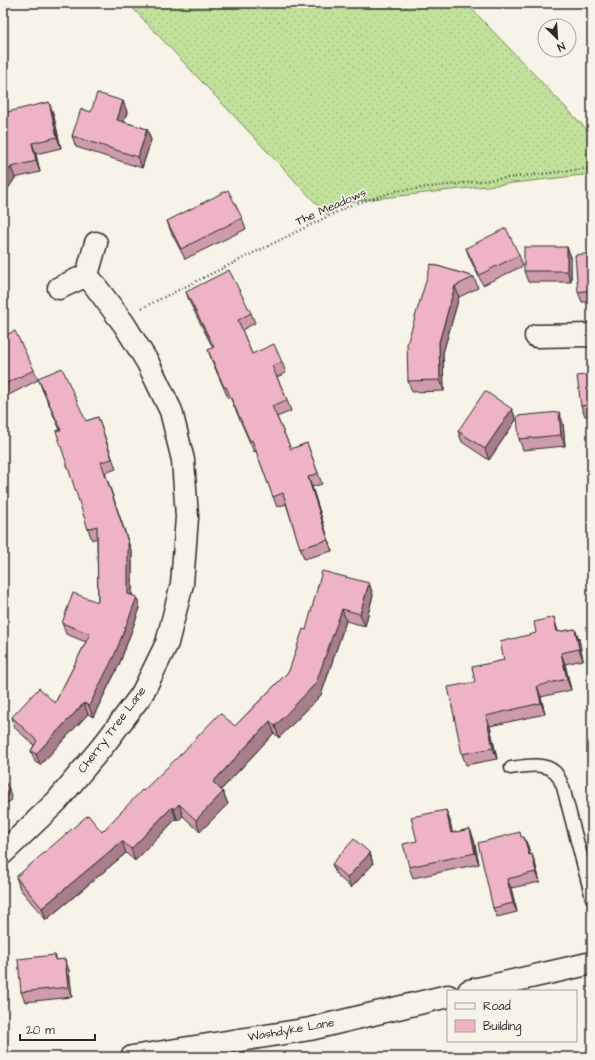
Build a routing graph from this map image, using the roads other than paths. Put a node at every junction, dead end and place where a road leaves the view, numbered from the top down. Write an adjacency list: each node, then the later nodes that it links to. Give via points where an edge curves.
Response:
1 (96, 243): 2 (street)
2 (87, 275): 3 (street); 7 (street, Cherry Tree Lane, via 124,324 148,363 171,411 183,460 186,517 182,584 167,643 142,694 57,800)
3 (58, 288)
4 (592, 335): 5 (street)
5 (536, 336)
6 (511, 768): 8 (lane, via 546,767 556,773 563,787)
7 (3, 853)
8 (592, 898)
9 (592, 963): 10 (street)
10 (473, 990)
11 (447, 996): 12 (street, Washdyke Lane, via 310,1029)
12 (132, 1057)

